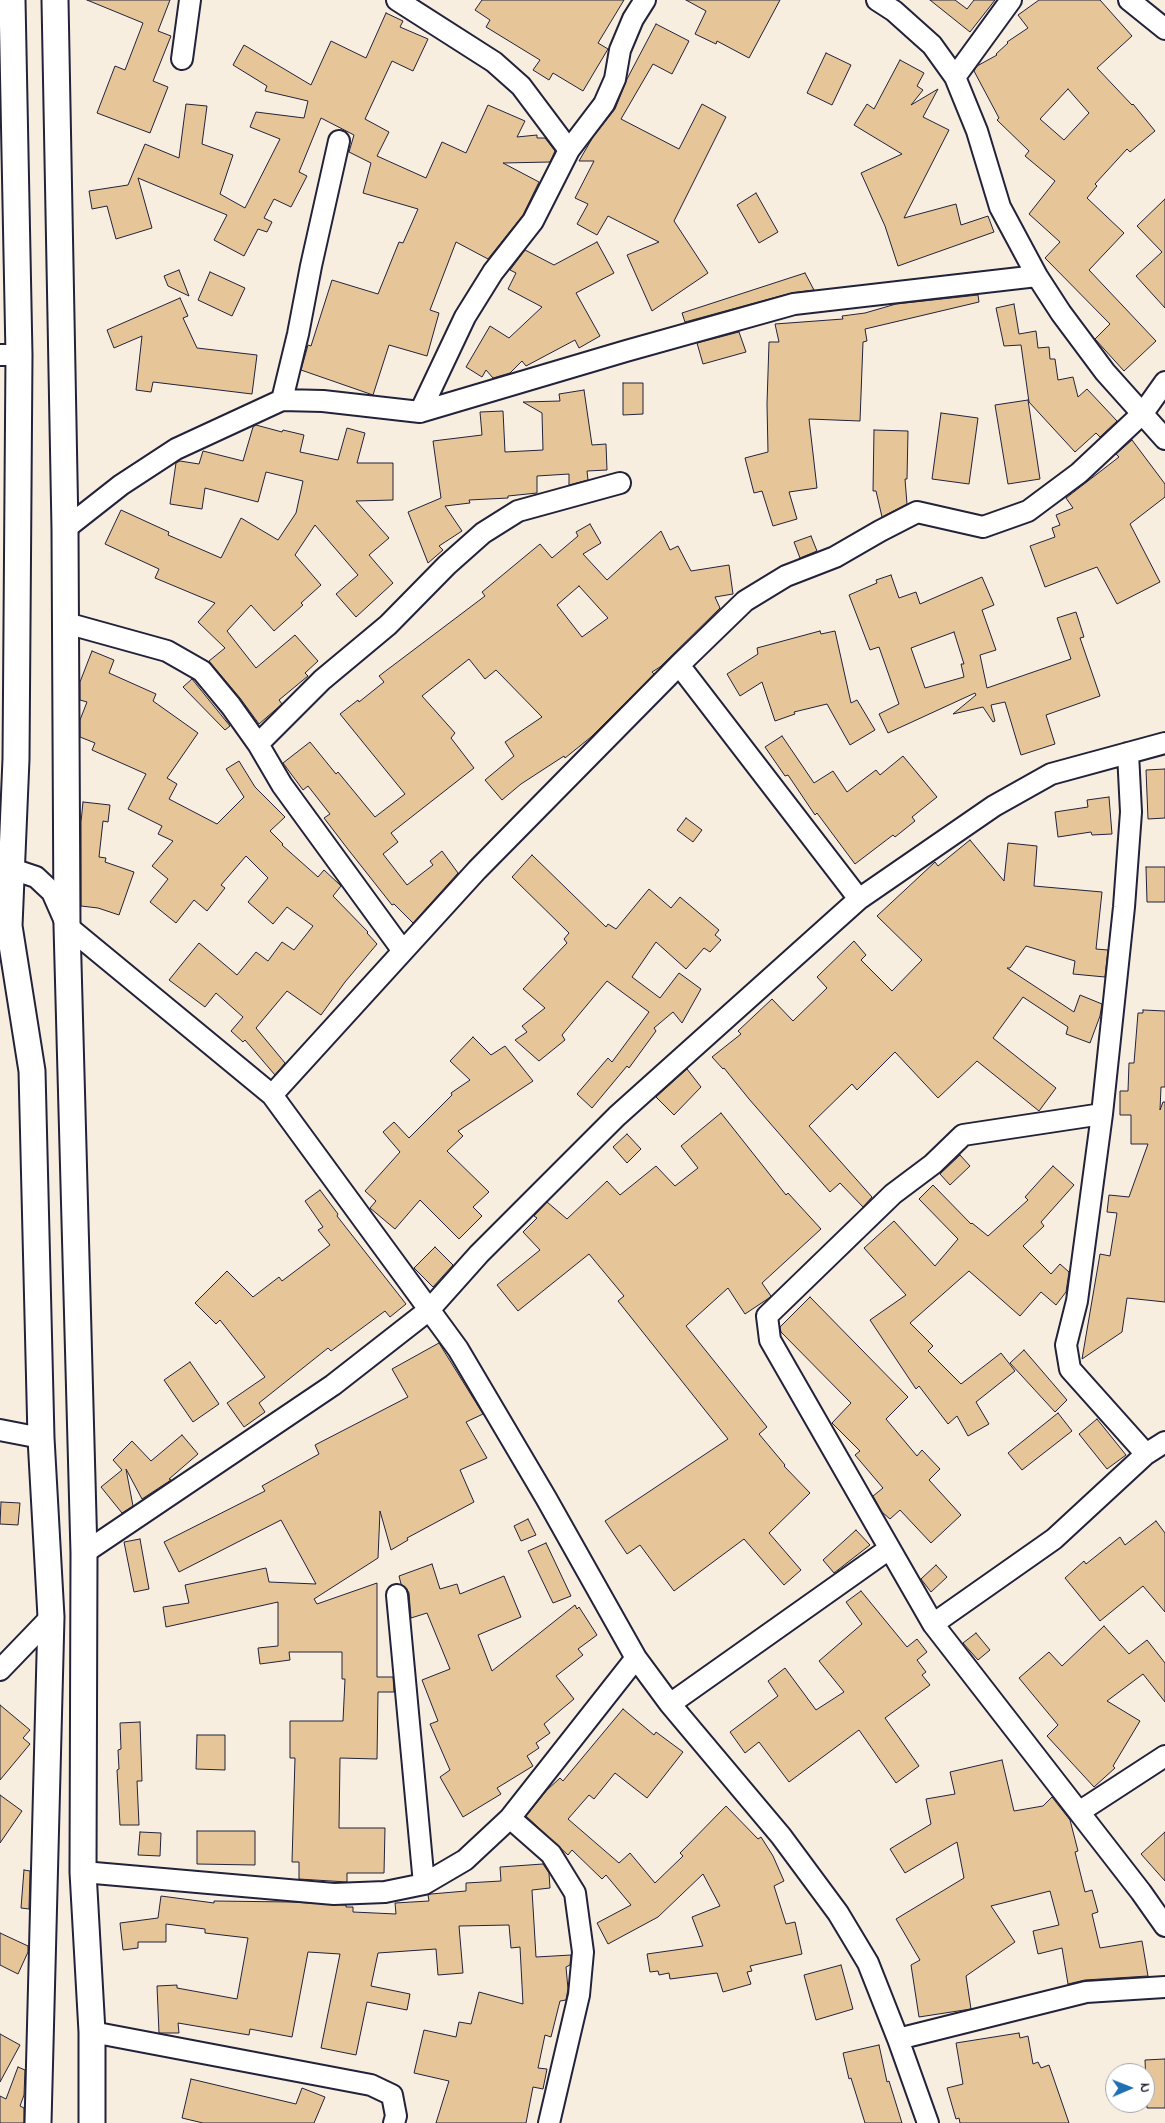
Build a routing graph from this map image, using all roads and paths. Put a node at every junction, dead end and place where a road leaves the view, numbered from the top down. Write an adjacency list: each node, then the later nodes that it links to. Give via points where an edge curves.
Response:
1 (12, 0): 15 (street)
2 (55, 0): 22 (street)
3 (190, 0): 10 (street)
4 (397, 0): 13 (street, via 494,62 522,86)
5 (645, 0): 13 (street, via 620,50 615,79 604,104)
6 (876, 0): 11 (street, via 894,11 932,45)
7 (1010, 0): 11 (street)
8 (1129, 0): 9 (street)
9 (1165, 29)
10 (182, 59)
11 (954, 77): 14 (street, via 977,131 1000,207)
12 (339, 141): 17 (street)
13 (569, 150): 18 (street, via 533,222 493,272 465,317)
14 (1037, 276): 18 (street, via 794,304); 19 (street, via 1105,372)
15 (10, 355): 28 (street, via 16,759)
16 (1165, 382): 19 (street)
17 (282, 400): 18 (street, via 323,401); 22 (street, via 176,448)
18 (420, 412)
19 (1144, 413): 20 (street); 24 (street, via 1079,474 1028,511 983,527 917,512 835,557 786,576 745,601)
20 (1165, 439)
21 (620, 483): 26 (street, via 518,511 483,533 388,625 322,680)
22 (65, 529): 23 (street)
23 (66, 623): 26 (street, via 167,651 202,671); 30 (street)
24 (679, 666): 29 (street); 31 (street, via 477,870)
25 (1165, 743): 27 (street)
26 (258, 744): 31 (street, via 282,785)
27 (1128, 753): 29 (street, via 1050,774 994,806); 33 (street, via 1131,812)
28 (5, 868): 30 (street, via 36,877 52,892); 36 (street, via 9,926 32,1072)
29 (859, 899): 34 (street, via 617,1116 479,1254)
30 (67, 926): 32 (street); 40 (street)
31 (403, 951): 32 (street)
32 (272, 1095): 34 (street)
33 (1102, 1114): 38 (street, via 1077,1301 1066,1344 1070,1370); 39 (street, via 964,1135 893,1194 767,1316 770,1340)
34 (429, 1310): 40 (street, via 333,1385); 44 (street, via 458,1349)
35 (0, 1430): 36 (street)
36 (42, 1438): 42 (street)
37 (1165, 1442): 38 (street)
38 (1146, 1454): 43 (street, via 1054,1539)
39 (889, 1549): 43 (street); 46 (street)
40 (84, 1553): 50 (street)
41 (397, 1596): 51 (street)
42 (51, 1617): 45 (street); 56 (street)
43 (933, 1624): 48 (street)
44 (636, 1658): 46 (street); 49 (street)
45 (0, 1670)
46 (670, 1704): 55 (street, via 781,1836 838,1913 868,1963)
47 (1165, 1756): 48 (street)
48 (1079, 1812): 52 (street)
49 (510, 1818): 51 (street, via 465,1860); 59 (street, via 551,1854 575,1893 583,1952 579,1994)
50 (83, 1872): 51 (street, via 334,1894 385,1892); 54 (street)
51 (424, 1884)
52 (1165, 1926)
53 (1165, 1987): 55 (street, via 1086,1992)
54 (92, 2032): 57 (street); 58 (street, via 371,2085 392,2095)
55 (898, 2039): 60 (street)
56 (38, 2123)
57 (92, 2123)
58 (394, 2123)
59 (550, 2123)
60 (928, 2123)

